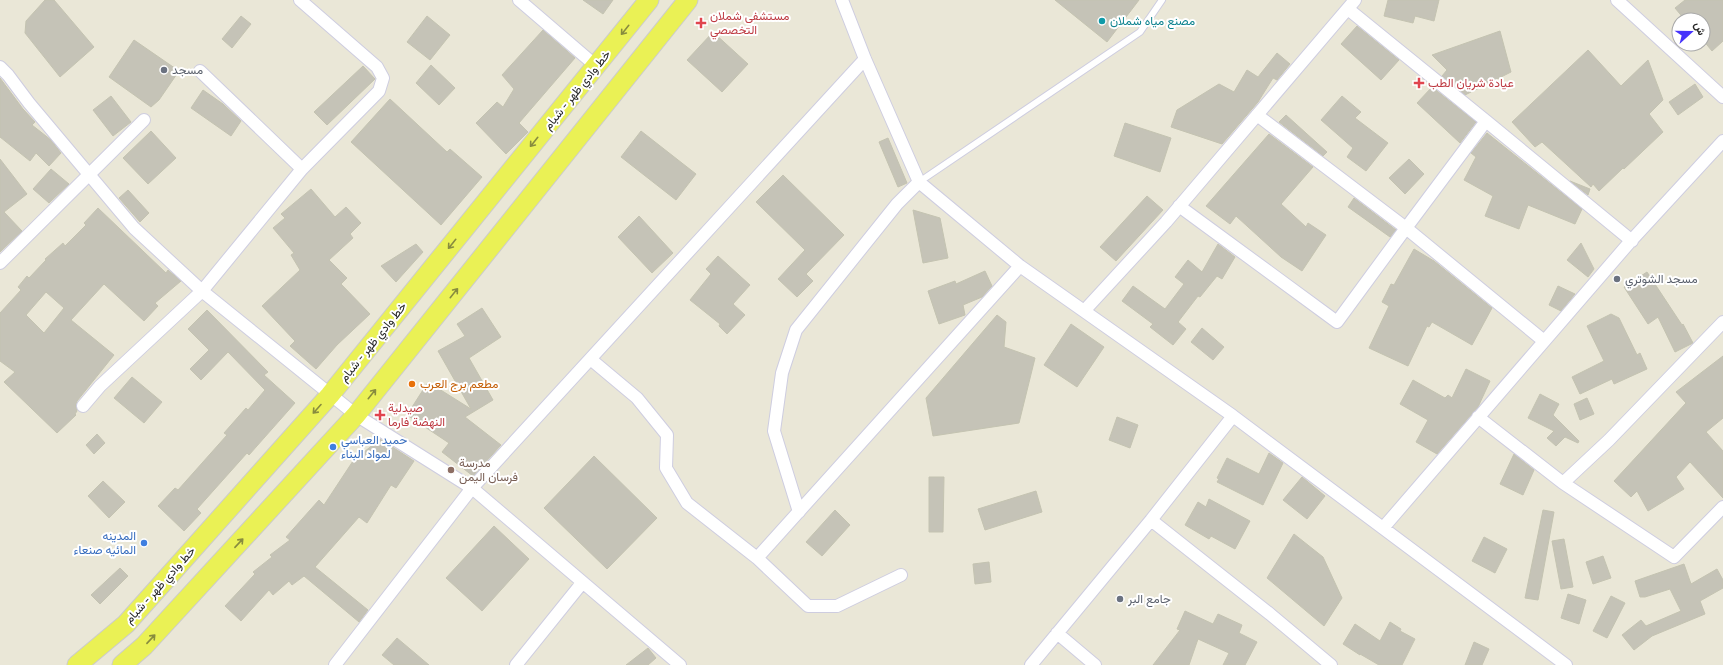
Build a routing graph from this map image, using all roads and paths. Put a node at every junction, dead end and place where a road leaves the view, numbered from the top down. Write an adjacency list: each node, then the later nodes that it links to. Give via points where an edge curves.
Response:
1 (300, 0): 18 (street, via 377,67 383,78 379,90)
2 (519, 0): 10 (street)
3 (649, 0): 10 (main road, خط وادي ظهر - شبام, one-way to 10)
4 (688, 0): 33 (main road, one-way to 4)
5 (842, 0): 9 (street)
6 (1162, 0): 20 (lane, via 1140,32)
7 (1618, 0): 13 (street)
8 (1351, 4): 14 (street); 16 (street)
9 (865, 59): 20 (street); 37 (street)
10 (596, 66): 31 (main road, خط وادي ظهر - شبام, one-way to 31)
11 (0, 67): 19 (street)
12 (200, 71): 18 (street)
13 (1723, 97)
14 (1257, 115): 21 (street); 22 (street)
15 (144, 120): 19 (street)
16 (1486, 122): 22 (street); 23 (street)
17 (1723, 141): 23 (street)
18 (302, 169): 26 (street)
19 (89, 174): 24 (street); 26 (street, via 134,228)
20 (919, 182): 25 (street); 39 (street, via 897,204 796,330 782,373 774,431)
21 (1179, 206): 22 (street, via 1337,322); 27 (street)
22 (1406, 228): 29 (street)
23 (1632, 241): 29 (street)
24 (0, 263)
25 (1020, 266): 27 (street); 39 (street)
26 (202, 291): 31 (street); 32 (street, via 100,386)
27 (1084, 311): 34 (street)
28 (1723, 322): 36 (street, via 1609,440)
29 (1544, 341): 35 (street)
30 (594, 362): 42 (street, via 637,398 667,435 666,468 687,503)
31 (330, 395): 33 (street); 46 (main road, خط وادي ظهر - شبام, one-way to 46, via 126,624)
32 (83, 406)
33 (356, 415): 37 (street); 47 (main road, one-way to 33, via 144,646)
34 (1234, 416): 40 (street); 41 (street)
35 (1478, 417): 36 (street); 41 (street)
36 (1563, 482): 38 (street, via 1674,557)
37 (472, 488): 44 (street); 48 (street)
38 (1723, 507)
39 (799, 512): 42 (street)
40 (1151, 520): 45 (street); 53 (street)
41 (1383, 528): 54 (street)
42 (757, 558): 43 (street, via 808,606 837,606)
43 (901, 575)
44 (582, 583): 49 (street); 50 (street)
45 (1057, 633): 51 (street); 52 (street)
46 (77, 665)
47 (122, 665)
48 (335, 665)
49 (516, 665)
50 (680, 665)
51 (1030, 665)
52 (1095, 665)
53 (1331, 665)
54 (1566, 665)

